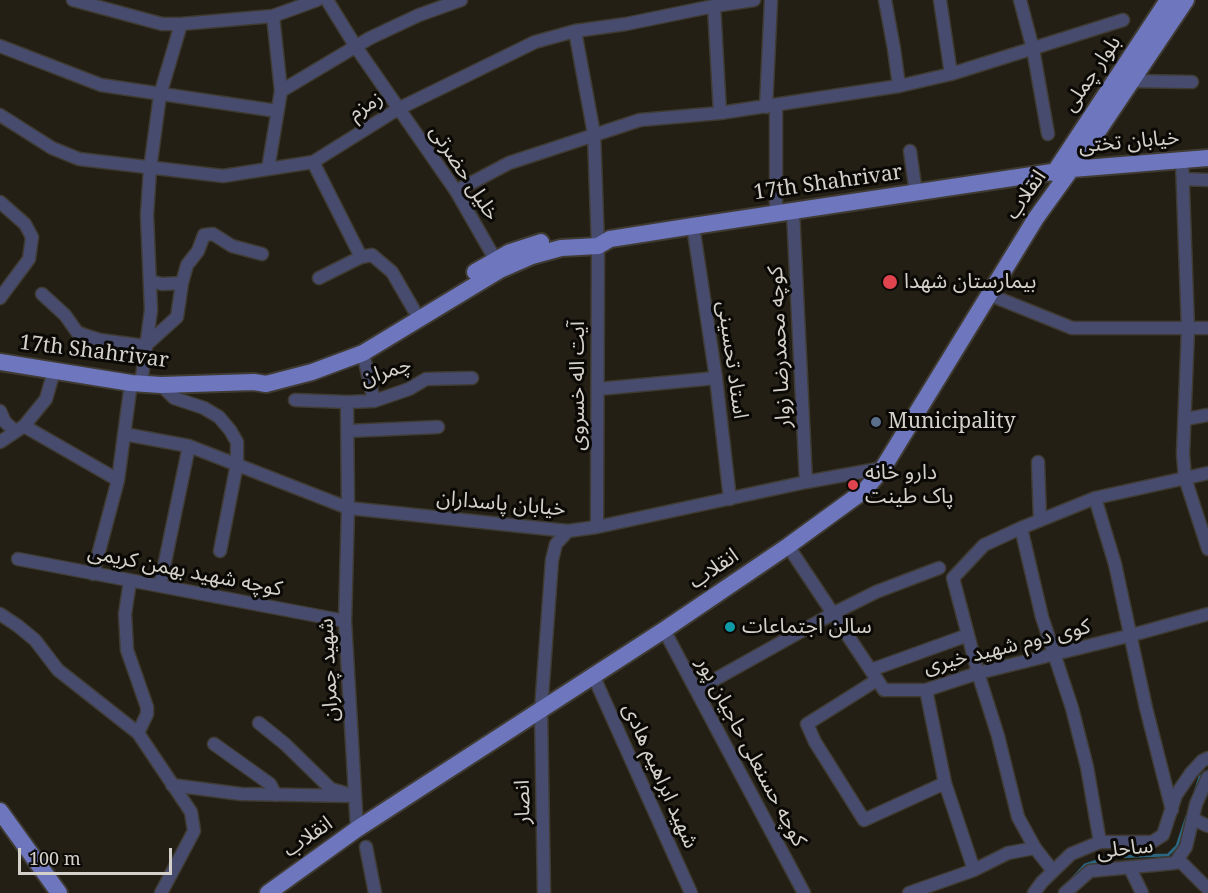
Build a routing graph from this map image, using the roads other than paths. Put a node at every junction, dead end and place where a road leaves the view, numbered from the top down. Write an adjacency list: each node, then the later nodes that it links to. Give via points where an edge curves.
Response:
1 (73, 0): 15 (street, via 162,24)
2 (317, 0): 13 (street)
3 (327, 0): 18 (street, خلیل حضرتی)
4 (461, 0): 18 (street, via 419,15)
5 (754, 0): 12 (street, زمزم)
6 (771, 0): 26 (street)
7 (885, 0): 23 (street)
8 (940, 0): 20 (street)
9 (1020, 0): 19 (street)
10 (1168, 0): 40 (main road, بلوار چملی)
11 (1186, 0): 21 (main road, بلوار چملی)
12 (714, 6): 16 (street, زمزم); 29 (street)
13 (273, 16): 15 (street); 24 (street)
14 (1124, 20): 19 (street)
15 (181, 24): 25 (street)
16 (575, 31): 27 (street, زمزم, via 535,42); 31 (street, آیت اله خسروی)
17 (0, 46): 25 (street, via 101,85)
18 (356, 47): 24 (street); 27 (street, خلیل حضرتی)
19 (1033, 49): 20 (street); 32 (street)
20 (951, 75): 23 (street)
21 (1132, 81): 22 (street); 39 (main road, بلوار چملی)
22 (1192, 82)
23 (899, 86): 26 (street)
24 (281, 91): 28 (street)
25 (160, 95): 28 (street); 37 (street)
26 (771, 106): 29 (street); 47 (street)
27 (398, 109): 36 (street, زمزم); 43 (street, خلیل حضرتی)
28 (277, 111): 38 (street)
29 (720, 113): 31 (street, via 640,120)
30 (0, 115): 37 (street, زمزم, via 52,148 79,159)
31 (594, 134): 43 (street, via 508,163); 49 (street, آیت اله خسروی)
32 (1048, 134)
33 (910, 152): 44 (street)
34 (1208, 158): 35 (main road, خیابان تختی)
35 (1182, 161): 39 (main road, خیابان تختی); 41 (street)
36 (313, 162): 38 (street, زمزم); 51 (street)
37 (150, 169): 38 (street, زمزم, via 223,176); 54 (street)
38 (267, 169)
39 (1072, 169): 40 (main road, خیابان تختی); 57 (main road, انقلاب, via 1036,218)
40 (1054, 173): 44 (main road, 17th Shahrivar)
41 (1182, 179): 42 (street); 61 (street)
42 (1208, 180)
43 (456, 191): 52 (street, خلیل حضرتی)
44 (916, 193): 46 (main road, 17th Shahrivar)
45 (0, 202): 58 (street, via 26,224 32,237 29,259)
46 (793, 211): 47 (main road, 17th Shahrivar); 90 (street, کوچه محمدرضا زوار)
47 (776, 213): 48 (main road, 17th Shahrivar)
48 (693, 226): 49 (main road, 17th Shahrivar); 67 (street, استاد تحسینی)
49 (602, 240): 52 (main road, 17th Shahrivar, via 555,238 527,245); 63 (main road, 17th Shahrivar, via 513,263); 71 (street, آیت اله خسروی)
50 (262, 254): 55 (street, via 232,246 207,233 187,265)
51 (361, 257): 53 (street); 59 (street, via 372,255 392,273)
52 (495, 260): 59 (main road, 17th Shahrivar)
53 (319, 278)
54 (150, 281): 55 (street); 62 (street, via 152,310)
55 (182, 284): 62 (street, via 177,317)
56 (42, 294): 62 (street, via 77,332 100,340)
57 (990, 295): 61 (street, via 1072,328); 86 (main road, انقلاب)
58 (0, 298)
59 (414, 310): 68 (main road, 17th Shahrivar, via 341,351 264,375)
60 (1208, 328): 61 (street)
61 (1188, 329): 77 (street)
62 (145, 346): 69 (street)
63 (363, 353): 68 (main road, 17th Shahrivar, via 312,372 266,384); 73 (street)
64 (0, 362): 65 (main road, 17th Shahrivar)
65 (54, 371): 69 (main road, 17th Shahrivar); 79 (street, via 46,399)
66 (472, 378): 73 (street, چمران, via 426,380)
67 (716, 378): 71 (street); 92 (street, استاد تحسینی)
68 (254, 382): 70 (main road, 17th Shahrivar)
69 (136, 383): 70 (main road, 17th Shahrivar); 81 (street)
70 (161, 385): 85 (street, via 174,398 219,417 237,442)
71 (598, 388): 95 (street, آیت اله خسروی)
72 (295, 400): 74 (street)
73 (374, 401): 74 (street, چمران)
74 (347, 402): 80 (street, چمران)
75 (0, 411): 79 (street, via 5,422)
76 (1208, 416): 77 (street)
77 (1186, 420): 88 (street)
78 (438, 427): 80 (street)
79 (19, 428): 82 (street); 89 (street)
80 (348, 431): 93 (street, چمران)
81 (123, 434): 83 (street, خیابان پاسداران); 89 (street)
82 (0, 442)
83 (189, 446): 85 (street, خیابان پاسداران); 105 (street)
84 (1038, 462): 94 (street)
85 (237, 464): 93 (street, خیابان پاسداران); 100 (street)
86 (883, 468): 90 (street, خیابان پاسداران); 98 (main road, انقلاب, via 865,490)
87 (1208, 473): 88 (street)
88 (1185, 477): 91 (street); 99 (street)
89 (118, 480): 103 (street)
90 (807, 482): 92 (street, خیابان پاسداران)
91 (1095, 498): 94 (street); 112 (street)
92 (730, 499): 95 (street, خیابان پاسداران)
93 (348, 508): 97 (street, خیابان پاسداران); 109 (street, شهید چمران)
94 (1040, 520): 96 (street)
95 (597, 527): 97 (street, خیابان پاسداران)
96 (1021, 528): 111 (street, via 984,545 953,578); 113 (street)
97 (568, 531): 119 (street, via 556,544 552,560)
98 (788, 546): 107 (street); 110 (main road, انقلاب)
99 (1208, 549)
100 (219, 551)
101 (18, 560): 103 (street, کوچه شهید بهمن کریمی)
102 (939, 568): 107 (street)
103 (93, 574): 104 (street, کوچه شهید بهمن کریمی)
104 (130, 581): 105 (street, کوچه شهید بهمن کریمی); 121 (street, via 125,614 127,650 147,707)
105 (160, 586): 109 (street, کوچه شهید بهمن کریمی)
106 (0, 614): 121 (street, via 34,640 58,670)
107 (832, 614): 116 (street); 117 (street)
108 (1208, 614): 112 (street, کوی دوم شهید خیری)
109 (345, 621): 128 (street, شهید چمران)
110 (664, 630): 115 (main road, انقلاب); 117 (street, کوچه حسنعلی حاجیان پور)
111 (969, 635): 114 (street); 116 (street)
112 (1132, 635): 113 (street, کوی دوم شهید خیری); 129 (street)
113 (1053, 654): 114 (street, کوی دوم شهید خیری); 134 (street, via 1085,757)
114 (978, 673): 118 (street, کوی دوم شهید خیری); 136 (street, via 1018,817)
115 (593, 675): 119 (main road, انقلاب); 147 (street, شهید ابراهیم هادی)
116 (874, 675): 118 (street, کوی دوم شهید خیری, via 884,690); 125 (street, via 807,724 864,820)
117 (696, 690): 148 (street, کوچه حسنعلی حاجیان پور)
118 (926, 690): 125 (street)
119 (541, 710): 133 (main road, انقلاب); 146 (street, انصار)
120 (259, 723): 128 (street, via 331,789)
121 (138, 733): 126 (street)
122 (214, 744): 127 (street, via 270,784)
123 (1208, 758): 129 (street, via 1191,773 1176,795)
124 (1208, 777): 131 (street, ساحلی)
125 (945, 783): 139 (street)
126 (172, 785): 127 (street); 143 (street, via 191,812 194,831)
127 (276, 795): 128 (street)
128 (355, 796): 133 (street, شهید چمران)
129 (1172, 810): 134 (street, via 1163,835 1152,842)
130 (0, 811): 142 (main road)
131 (1193, 819): 132 (street); 137 (street, ساحلی, via 1186,847)
132 (1208, 826)
133 (357, 829): 144 (main road, انقلاب)
134 (1100, 842): 140 (street, via 1071,854)
135 (366, 847): 145 (street)
136 (1035, 848): 139 (street, via 1008,853); 140 (street)
137 (1178, 859): 138 (street, ساحلی, via 1175,863); 141 (street)
138 (1130, 868): 151 (street, ساحلی, via 1090,871); 152 (street)
139 (974, 870): 149 (street)
140 (1053, 871): 150 (street)
141 (1208, 889)
142 (59, 893)
143 (161, 893)
144 (268, 893)
145 (375, 893)
146 (544, 893)
147 (691, 893)
148 (804, 893)
149 (909, 893)
150 (1034, 893)
151 (1065, 893)
152 (1142, 893)

